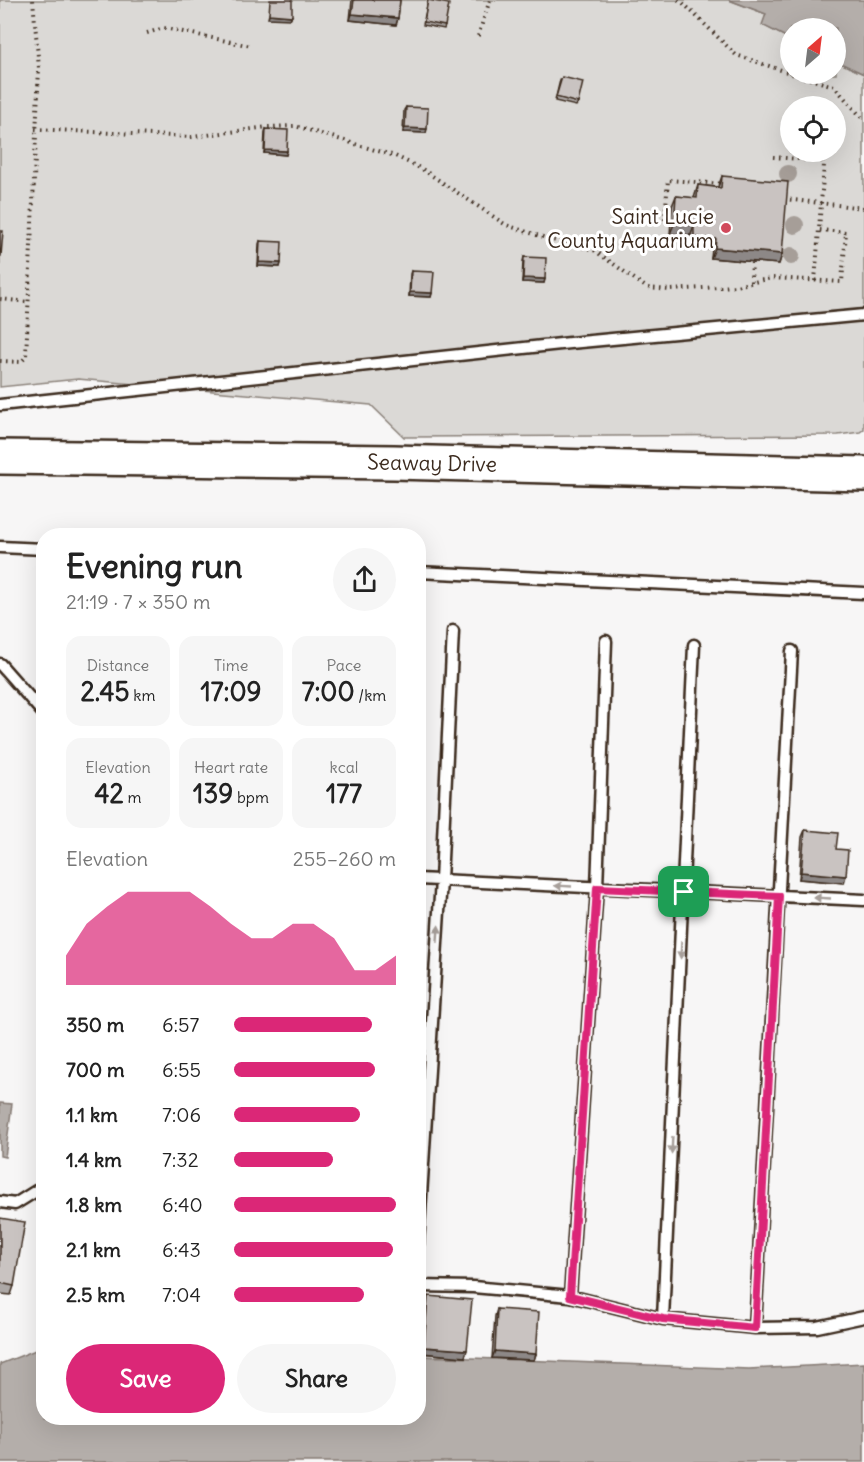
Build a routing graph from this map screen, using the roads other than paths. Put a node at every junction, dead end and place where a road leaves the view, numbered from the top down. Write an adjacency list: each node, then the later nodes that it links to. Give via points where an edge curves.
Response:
1 (864, 315): 2 (lane)
2 (0, 405)
3 (0, 457): 4 (main road, Seaway Drive)
4 (864, 474)
5 (0, 547): 6 (lane)
6 (36, 549)
7 (426, 572): 8 (lane)
8 (864, 593)
9 (453, 631): 16 (lane)
10 (606, 641): 17 (lane)
11 (694, 645): 18 (lane)
12 (792, 651): 19 (lane)
13 (0, 664): 14 (lane)
14 (36, 705)
15 (426, 879): 16 (lane)
16 (441, 880): 17 (lane, one-way to 16); 21 (lane, one-way to 16)
17 (597, 888): 18 (lane); 25 (lane)
18 (684, 892): 19 (lane); 27 (lane, one-way to 27)
19 (779, 896): 20 (lane, one-way to 19); 28 (lane)
20 (864, 900)
21 (426, 1117)
22 (36, 1191): 23 (lane, via 15,1204)
23 (0, 1202)
24 (426, 1286): 25 (lane)
25 (570, 1296): 27 (lane)
26 (864, 1317): 28 (lane, via 817,1327)
27 (663, 1319): 28 (lane)
28 (755, 1328)

